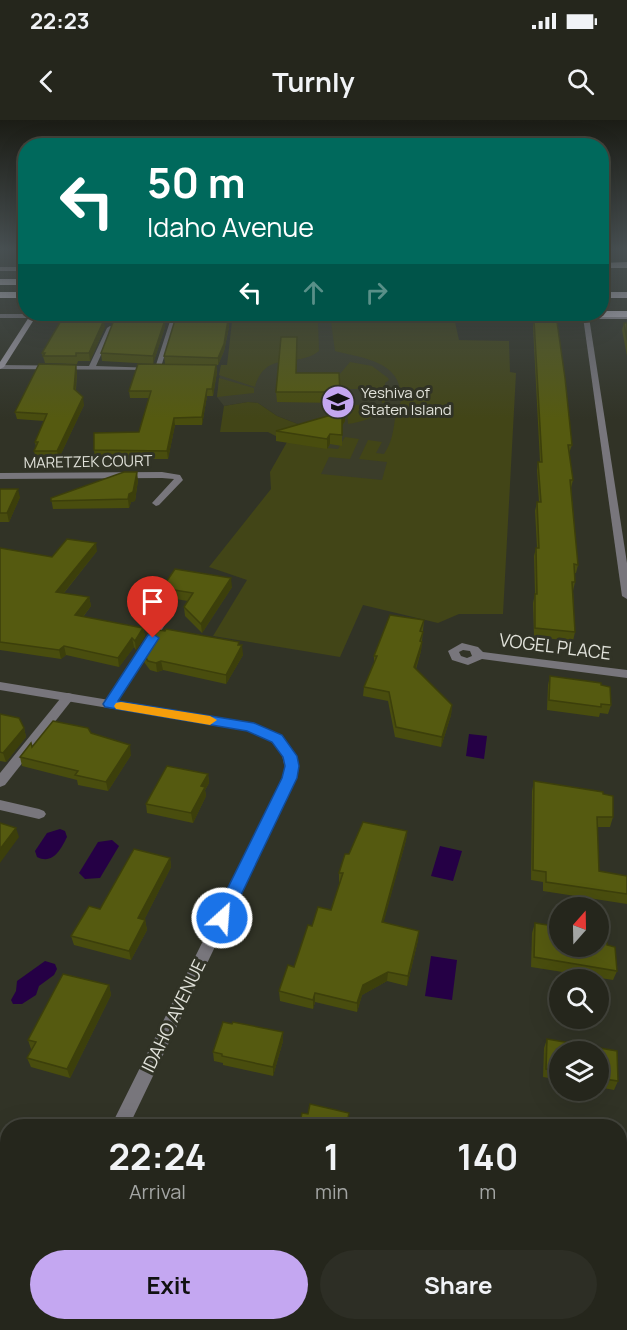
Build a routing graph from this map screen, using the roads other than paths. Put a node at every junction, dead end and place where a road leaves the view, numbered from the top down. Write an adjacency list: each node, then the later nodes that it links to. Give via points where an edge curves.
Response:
1 (0, 315): 2 (street)
2 (18, 315)
3 (609, 316): 4 (highway)
4 (627, 316)
5 (29, 321): 9 (street)
6 (172, 321): 11 (street)
7 (584, 321): 15 (street)
8 (110, 327): 10 (street)
9 (0, 367): 10 (street)
10 (92, 368): 11 (street)
11 (158, 369): 12 (street)
12 (170, 369)
13 (0, 476): 14 (street, MARETZEK COURT, via 177,477 179,480)
14 (156, 503)
15 (627, 596)
16 (136, 603): 21 (street, via 164,609 166,615)
17 (478, 655): 18 (street, VOGEL PLACE)
18 (627, 674)
19 (0, 686): 20 (street, IDAHO AVENUE)
20 (68, 697): 21 (street, IDAHO AVENUE); 22 (street)
21 (110, 704): 25 (street, IDAHO AVENUE, via 249,726 277,739 290,756 292,766 290,778)
22 (0, 782)
23 (0, 805): 24 (street)
24 (39, 814)
25 (123, 1119)

